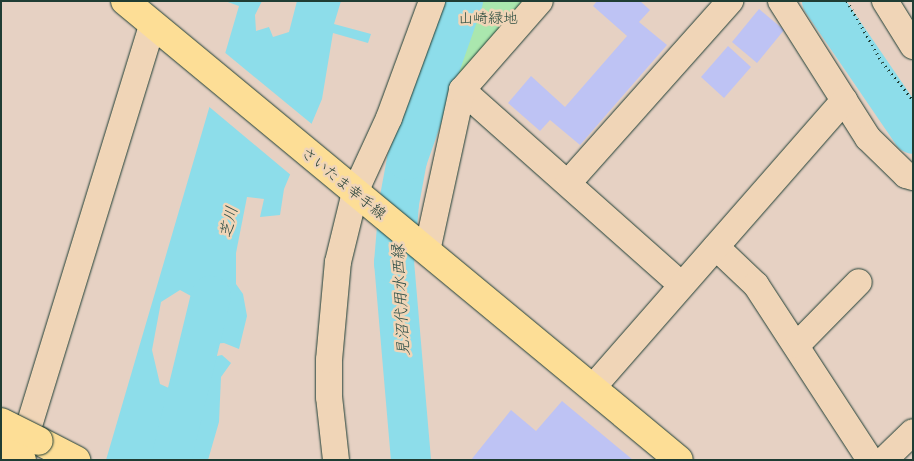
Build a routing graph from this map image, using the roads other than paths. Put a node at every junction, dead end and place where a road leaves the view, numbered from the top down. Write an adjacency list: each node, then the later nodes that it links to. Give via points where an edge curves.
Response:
1 (125, 1): 7 (main road, さいたま幸手線)
2 (432, 1): 13 (street, via 389,118)
3 (540, 1): 9 (street)
4 (730, 1): 12 (street)
5 (781, 1): 10 (street)
6 (885, 1): 8 (street)
7 (161, 33): 13 (main road, さいたま幸手線); 23 (street)
8 (913, 46)
9 (462, 90): 12 (street); 14 (street)
10 (844, 100): 11 (street, via 868,138 906,175); 15 (street)
11 (913, 177)
12 (568, 183): 17 (street)
13 (355, 192): 14 (main road, さいたま幸手線); 26 (street, via 338,262 330,326 329,396)
14 (421, 246): 19 (main road, さいたま幸手線)
15 (716, 247): 17 (street); 18 (street, via 756,286)
16 (859, 282): 18 (street)
17 (682, 285): 19 (street)
18 (797, 345): 28 (street)
19 (594, 386): 27 (main road, さいたま幸手線)
20 (1, 422): 25 (main road, bridge)
21 (913, 432): 29 (street)
22 (1, 450): 24 (main road, bridge)
23 (18, 460)
24 (22, 460)
25 (76, 460)
26 (336, 460)
27 (679, 460)
28 (870, 460)
29 (884, 460)

